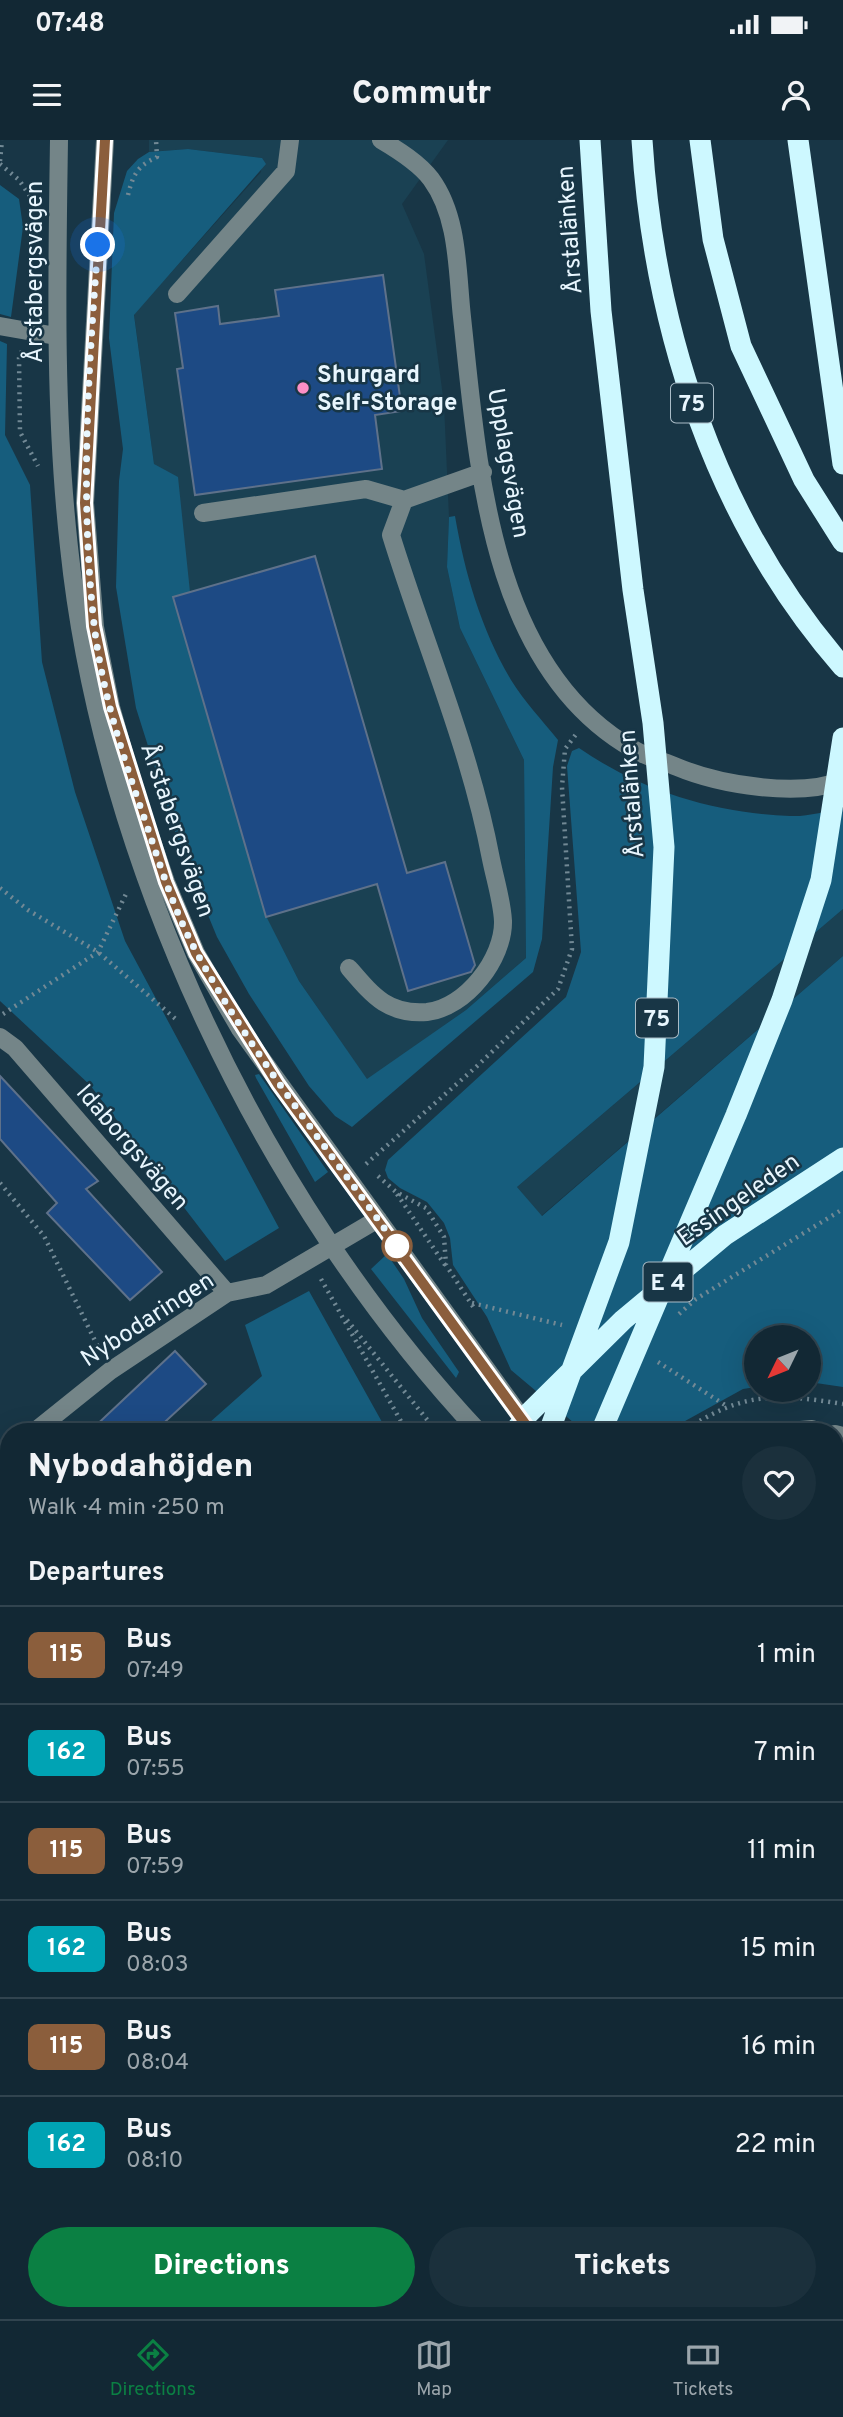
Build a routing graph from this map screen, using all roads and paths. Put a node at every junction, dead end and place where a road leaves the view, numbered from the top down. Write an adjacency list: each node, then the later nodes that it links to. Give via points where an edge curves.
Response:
1 (2, 140): 12 (path)
2 (59, 140): 16 (street, Årstabergsvägen)
3 (105, 140): 37 (street, Årstabergsvägen, via 85,503 94,626 111,707 157,856 196,953 278,1084)
4 (156, 140): 13 (path, via 157,157 133,174)
5 (290, 140): 14 (street, via 286,171)
6 (381, 140): 11 (street, Upplagsvägen)
7 (590, 140): 51 (highway, Årstalänken / 75, via 601,312 653,723 664,847 654,1067 619,1242)
8 (642, 140): 22 (highway, 75, via 646,209 667,312 695,413 729,493 769,567)
9 (700, 140): 21 (highway, via 713,239 741,346 804,480)
10 (798, 140): 17 (highway)
11 (406, 145): 18 (street, Upplagsvägen, via 431,179 453,225)
12 (0, 161)
13 (126, 202)
14 (177, 294)
15 (0, 326): 16 (street)
16 (56, 336): 38 (street, Årstabergsvägen, via 69,548 84,648 116,792 141,871 220,1055)
17 (843, 464)
18 (483, 472): 19 (street); 24 (street, Upplagsvägen, via 490,523 519,615 552,676 589,716 633,749 691,773 763,787 826,787)
19 (404, 500): 20 (street, via 366,489); 28 (street, via 391,535 481,804 503,923 491,967 465,996 433,1011 406,1013 373,997)
20 (203, 513)
21 (843, 542)
22 (843, 667)
23 (843, 738): 52 (highway, via 821,880 782,1000)
24 (843, 780)
25 (0, 888): 27 (path)
26 (126, 894): 27 (path)
27 (98, 952): 29 (path); 30 (path)
28 (349, 968)
29 (0, 1016)
30 (179, 1022)
31 (0, 1037): 40 (street, Idaborgsvägen, via 15,1048)
32 (359, 1154): 35 (path)
33 (843, 1158): 49 (highway, Essingeleden / E 4, via 725,1235 624,1320)
34 (0, 1183): 44 (path, via 44,1236)
35 (396, 1192): 39 (path); 39 (path, via 426,1208 439,1226)
36 (843, 1209): 43 (path, via 696,1299)
37 (378, 1219): 38 (street, Nybodaringen); 50 (street, Årstabergsvägen)
38 (334, 1247): 40 (street, Nybodaringen, via 266,1285); 48 (street, Årstabergsvägen)
39 (446, 1265): 41 (path)
40 (226, 1293): 44 (street, Nybodaringen)
41 (471, 1303)
42 (338, 1308): 47 (path)
43 (677, 1317)
44 (110, 1371): 46 (street, Nybodaringen)
45 (843, 1404): 53 (path, via 787,1395 727,1406)
46 (45, 1423)
47 (429, 1423)
48 (472, 1423)
49 (521, 1423)
50 (525, 1423)
51 (552, 1423)
52 (605, 1423)
53 (698, 1423)

